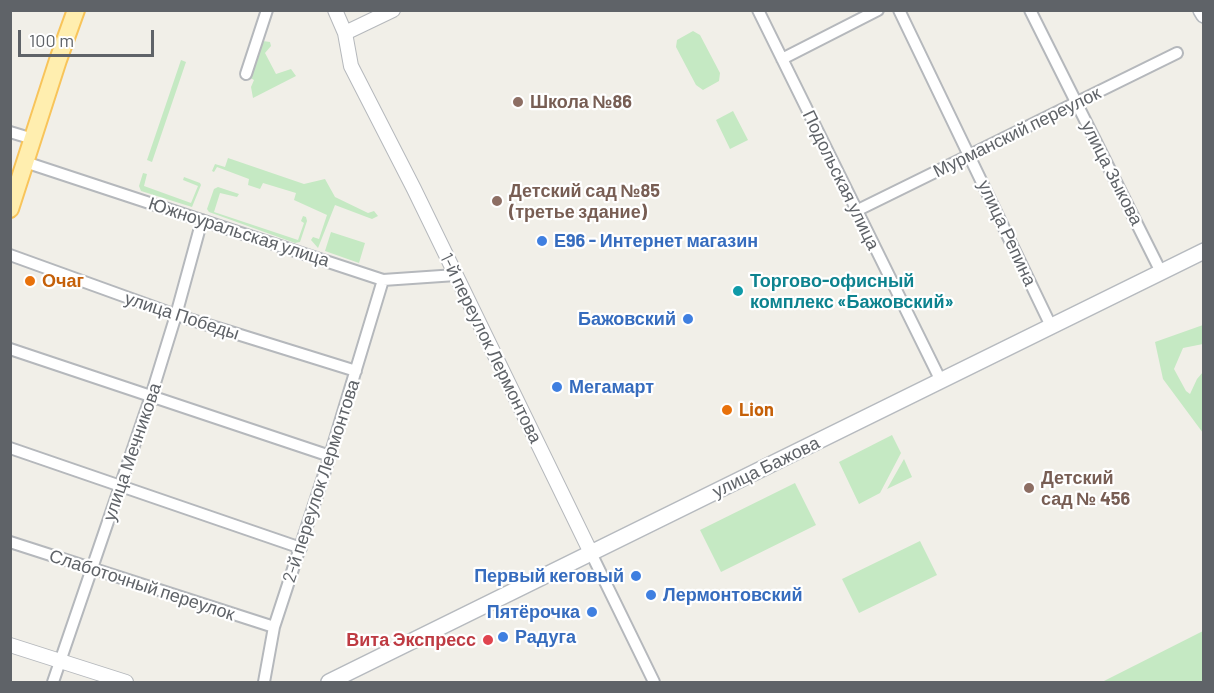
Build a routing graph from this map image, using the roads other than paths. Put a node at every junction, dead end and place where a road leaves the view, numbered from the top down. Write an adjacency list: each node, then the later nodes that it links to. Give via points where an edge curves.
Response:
1 (76, 10): 17 (main road)
2 (267, 10): 14 (street)
3 (335, 10): 11 (street, 1-й переулок Лермонтова)
4 (393, 10): 11 (street)
5 (758, 10): 13 (street, Подольская улица)
6 (878, 10): 13 (street)
7 (899, 10): 18 (street, улица Репина)
8 (1030, 10): 15 (street, улица Зыкова)
9 (1201, 10): 10 (main road)
10 (1203, 15)
11 (345, 33): 26 (street, 1-й переулок Лермонтова, via 351,66)
12 (1177, 53): 15 (street, Мурманский переулок)
13 (782, 59): 21 (street, Подольская улица)
14 (246, 74)
15 (1076, 102): 18 (street, Мурманский переулок); 25 (street, улица Зыкова)
16 (10, 132): 17 (street)
17 (33, 139): 19 (main road)
18 (970, 154): 21 (street, Мурманский переулок); 29 (street, улица Репина)
19 (26, 162): 20 (main road); 22 (street, Южноуральская улица)
20 (10, 209)
21 (856, 211): 32 (street, Подольская улица)
22 (202, 220): 27 (street, Южноуральская улица); 28 (street, улица Мечникова)
23 (1203, 251): 25 (main road, улица Бажова)
24 (10, 255): 28 (street, улица Победы)
25 (1161, 272): 29 (main road, улица Бажова)
26 (456, 275): 27 (street, Южноуральская улица); 39 (street, 1-й переулок Лермонтова)
27 (383, 280): 31 (street, 2-й переулок Лермонтова)
28 (176, 315): 31 (street, улица Победы); 33 (street, улица Мечникова)
29 (1051, 326): 32 (main road, улица Бажова)
30 (10, 349): 33 (street)
31 (356, 371): 35 (street, 2-й переулок Лермонтова)
32 (940, 381): 39 (main road, улица Бажова)
33 (151, 396): 35 (street); 36 (street, улица Мечникова)
34 (10, 448): 36 (street)
35 (330, 456): 38 (street, 2-й переулок Лермонтова)
36 (120, 486): 38 (street); 40 (street, улица Мечникова)
37 (10, 542): 40 (street, Слаботочный переулок)
38 (301, 548): 41 (street, 2-й переулок Лермонтова)
39 (591, 553): 47 (main road, улица Бажова); 48 (street, 1-й переулок Лермонтова)
40 (92, 569): 41 (street, Слаботочный переулок); 43 (street, улица Мечникова)
41 (274, 627): 46 (street, 2-й переулок Лермонтова)
42 (10, 645): 43 (street)
43 (60, 661): 44 (street, улица Мечникова); 45 (street)
44 (53, 682)
45 (126, 682)
46 (264, 682)
47 (329, 682)
48 (654, 682)

